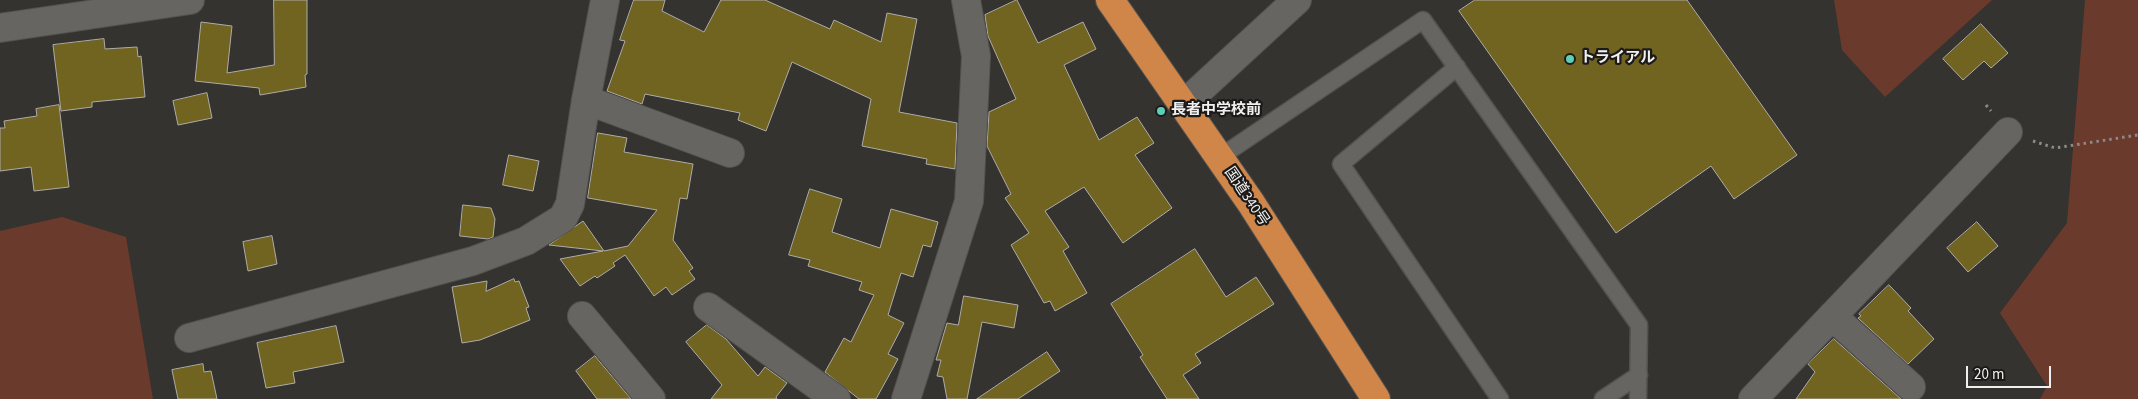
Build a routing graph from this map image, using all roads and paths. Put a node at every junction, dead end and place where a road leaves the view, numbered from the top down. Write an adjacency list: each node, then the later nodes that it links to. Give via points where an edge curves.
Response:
1 (190, 0): 6 (street)
2 (605, 0): 8 (street)
3 (966, 0): 23 (street, via 976,56 970,201)
4 (1110, 0): 9 (highway, 国道340号)
5 (1297, 0): 9 (street)
6 (0, 28)
7 (1457, 67): 14 (lane, via 1423,20); 19 (lane, via 1639,325); 25 (lane, via 1341,164)
8 (586, 100): 13 (street); 18 (street, via 570,204 563,218 526,241 473,261)
9 (1183, 105): 14 (highway, 国道340号)
10 (1986, 105): 11 (path)
11 (2008, 132): 12 (path, via 2054,148); 17 (street)
12 (2138, 135)
13 (730, 153)
14 (1220, 157): 24 (highway, 国道340号)
15 (708, 307): 22 (street)
16 (582, 316): 21 (street)
17 (1832, 316): 20 (street); 28 (street)
18 (189, 338)
19 (1639, 375): 26 (lane); 27 (lane)
20 (1911, 387)
21 (651, 399)
22 (836, 399)
23 (906, 399)
24 (1376, 399)
25 (1500, 399)
26 (1603, 399)
27 (1638, 399)
28 (1753, 399)

